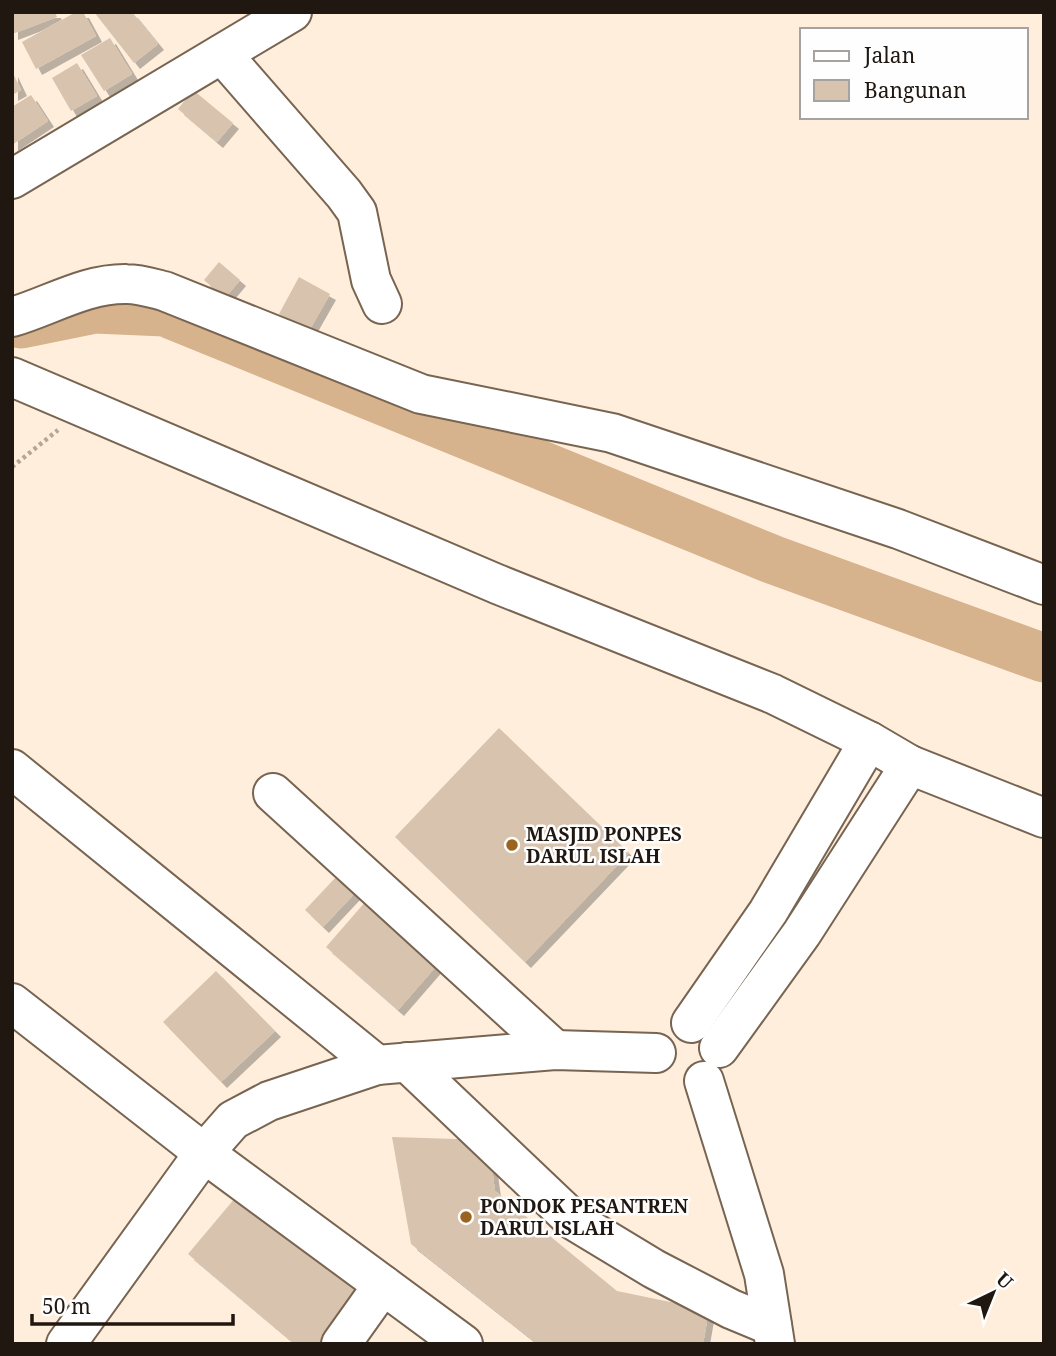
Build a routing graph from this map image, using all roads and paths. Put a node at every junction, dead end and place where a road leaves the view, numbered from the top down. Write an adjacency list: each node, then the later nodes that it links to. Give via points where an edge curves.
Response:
1 (292, 12): 2 (street)
2 (222, 54): 3 (street); 4 (street, via 357,212 371,280)
3 (12, 179)
4 (382, 304)
5 (12, 317): 9 (street, via 99,287 128,284 164,291 421,394 612,433 898,529)
6 (22, 382): 7 (street)
7 (84, 408): 8 (path); 10 (street, via 497,584 773,694)
8 (12, 467)
9 (1044, 585)
10 (869, 741): 11 (street); 15 (street)
11 (910, 765): 14 (street); 16 (street)
12 (12, 769): 21 (street)
13 (273, 793): 19 (street)
14 (1044, 818)
15 (768, 912): 16 (street); 18 (street)
16 (802, 933): 22 (street)
17 (12, 1003): 23 (street)
18 (691, 1023): 20 (street, via 663,1034); 22 (street, via 712,1034)
19 (555, 1050): 20 (street); 21 (street)
20 (656, 1053): 22 (street, via 665,1076 687,1086)
21 (392, 1064): 23 (street, via 270,1101 233,1120); 25 (street, via 573,1220)
22 (711, 1065): 25 (street, via 764,1274)
23 (204, 1153): 24 (street); 26 (street)
24 (383, 1285): 27 (street); 28 (street)
25 (773, 1335)
26 (66, 1344)
27 (341, 1344)
28 (463, 1344)

